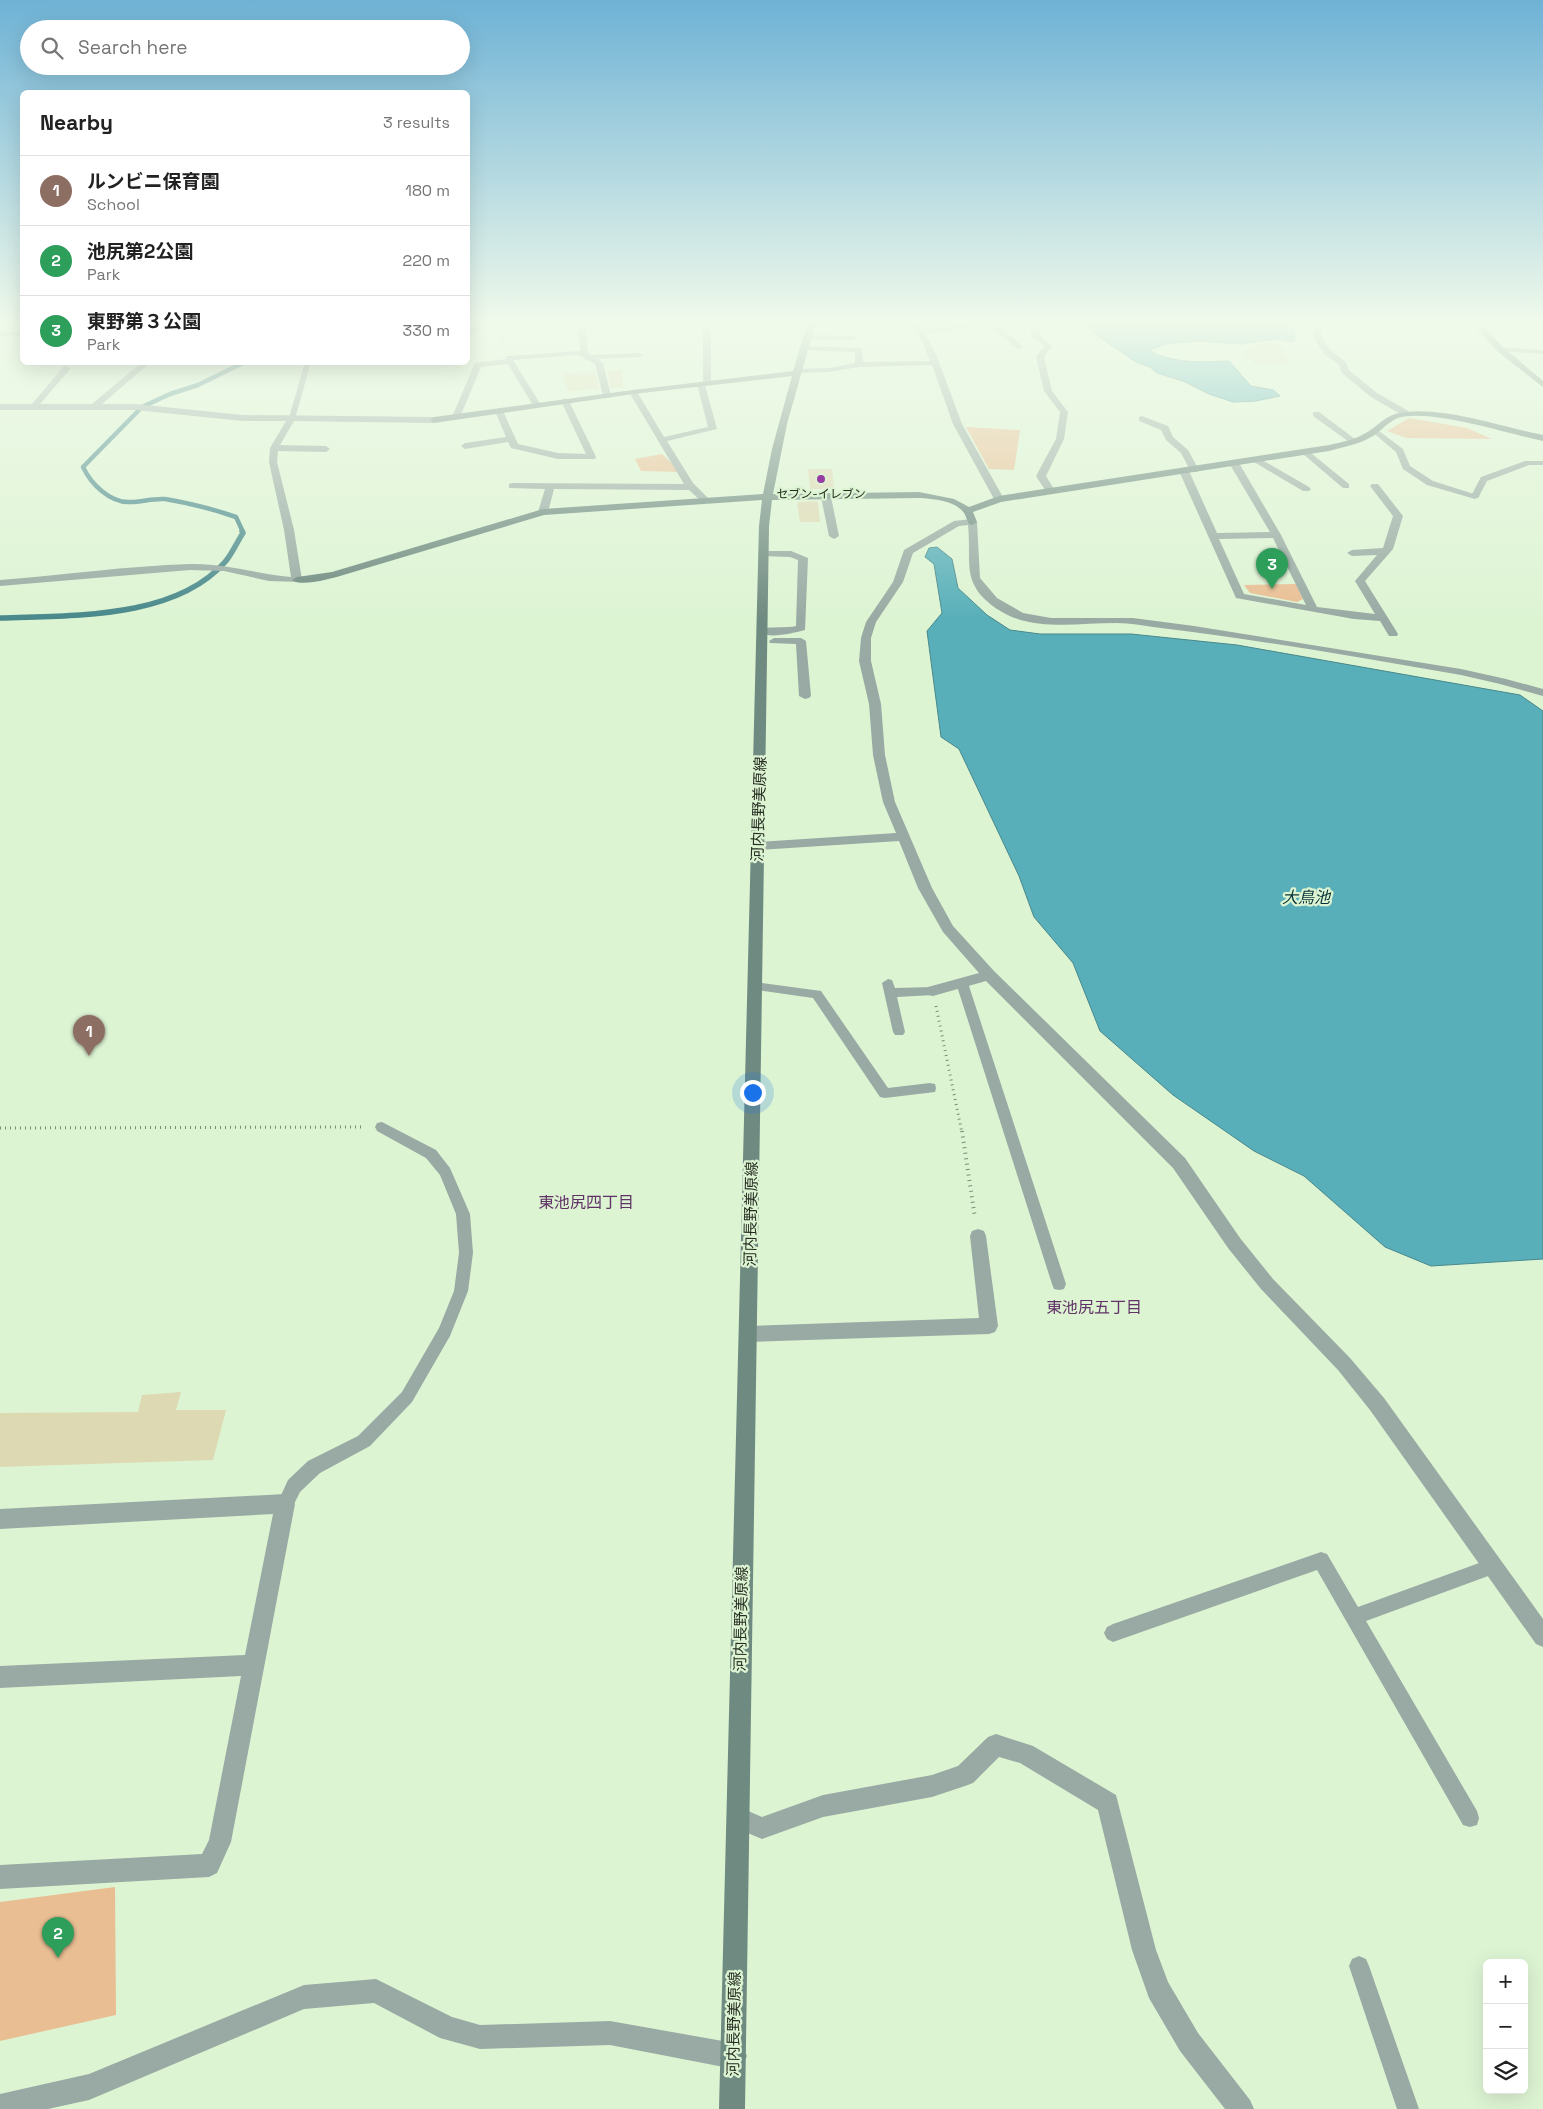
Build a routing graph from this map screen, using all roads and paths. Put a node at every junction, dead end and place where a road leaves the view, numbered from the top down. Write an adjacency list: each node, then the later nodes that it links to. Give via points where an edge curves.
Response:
1 (289, 423): 21 (street)
2 (504, 423): 17 (street)
3 (576, 423): 17 (street, via 592,457 558,456 514,446)
4 (651, 423): 18 (street)
5 (712, 423): 18 (street, via 713,429)
6 (782, 423): 37 (street, 河内長野美原線)
7 (958, 423): 38 (street)
8 (1062, 423): 34 (street, via 1060,439 1041,476)
9 (1153, 423): 15 (street, via 1165,428)
10 (1329, 423): 19 (street)
11 (1385, 423): 13 (street)
12 (1476, 423): 16 (street)
13 (1375, 431): 19 (street); 36 (street, via 1400,451 1406,467 1414,473 1430,483)
14 (1154, 435): 15 (street)
15 (1169, 436): 27 (street, via 1185,452)
16 (1543, 438)
17 (511, 439): 20 (street)
18 (661, 440): 32 (street)
19 (1355, 442): 23 (street)
20 (465, 446)
21 (274, 448): 22 (street); 48 (street, via 273,462)
22 (326, 449)
23 (1306, 452): 24 (street); 30 (street)
24 (1257, 460): 25 (street); 33 (street)
25 (1234, 463): 27 (street); 42 (street)
26 (1543, 463): 36 (lane, via 1528,463 1484,479)
27 (1189, 471): 34 (street); 44 (street)
28 (512, 486): 29 (street)
29 (550, 486): 32 (street); 40 (street)
30 (1346, 486)
31 (1375, 486): 45 (street, via 1398,516 1388,549)
32 (690, 487): 39 (street)
33 (1306, 489)
34 (1050, 491): 38 (street)
35 (826, 496): 37 (street); 41 (street, via 931,496 964,507); 43 (street)
36 (1475, 496)
37 (766, 497): 39 (street); 47 (street, 河内長野美原線)
38 (999, 499): 41 (street)
39 (706, 501): 40 (street)
40 (543, 512): 48 (street, via 336,574)
41 (970, 516): 54 (street, via 977,582 998,604 1023,617 1120,620 1211,630 1458,672 1518,684); 56 (street, via 908,552 898,582 871,622 866,638 865,661 875,704 879,755 889,802)
42 (1276, 535): 44 (street); 50 (street)
43 (834, 536)
44 (1214, 536): 50 (street, via 1240,596)
45 (1384, 552): 46 (street); 51 (street, via 1360,580)
46 (1352, 553)
47 (763, 554): 53 (street, 河内長野美原線); 53 (street, via 790,554 803,558 801,628)
48 (297, 580): 49 (street, via 269,578 224,568 190,567)
49 (0, 583)
50 (1313, 609): 51 (street)
51 (1383, 618): 52 (street)
52 (1393, 634)
53 (762, 636): 55 (street, via 801,641); 57 (street, 河内長野美原線)
54 (1543, 694)
55 (805, 696)
56 (904, 838): 57 (street); 58 (street, via 925,888 948,929)
57 (758, 846): 60 (street, 河内長野美原線)
58 (989, 975): 59 (street); 71 (street, via 1179,1163 1234,1243 1267,1284 1344,1364 1377,1404)
59 (962, 982): 61 (street); 67 (lane)
60 (754, 986): 63 (lane, via 817,994 885,1093); 68 (street, 河内長野美原線)
61 (933, 990): 62 (lane, via 889,988); 66 (path, via 966,1153)
62 (899, 1032)
63 (930, 1088)
64 (382, 1127): 65 (path); 69 (lane, via 431,1154 445,1172 463,1214 466,1253 461,1291 445,1331 407,1397 364,1441 314,1467 294,1486)
65 (0, 1128)
66 (978, 1236): 68 (street, via 990,1326)
67 (1059, 1284)
68 (748, 1334): 77 (street, 河内長野美原線)
69 (285, 1504): 70 (street); 75 (street)
70 (0, 1519)
71 (1493, 1566): 72 (lane); 74 (street)
72 (1354, 1617): 73 (lane, via 1321,1560); 78 (lane)
73 (1113, 1633)
74 (1543, 1637)
75 (254, 1665): 76 (street); 79 (street, via 220,1842 209,1865)
76 (0, 1677)
77 (739, 1818): 81 (street, 河内長野美原線); 84 (street, via 762,1828 823,1806 932,1786 965,1775 996,1745 1025,1754 1108,1803 1144,1950 1158,1989 1189,2042)
78 (1470, 1818)
79 (0, 1877)
80 (1359, 1966): 85 (lane)
81 (734, 2056): 82 (street, via 610,2033 480,2037 449,2029 376,1991 304,1996 89,2087); 83 (street, 河内長野美原線)
82 (0, 2106)
83 (732, 2109)
84 (1240, 2109)
85 (1408, 2109)

